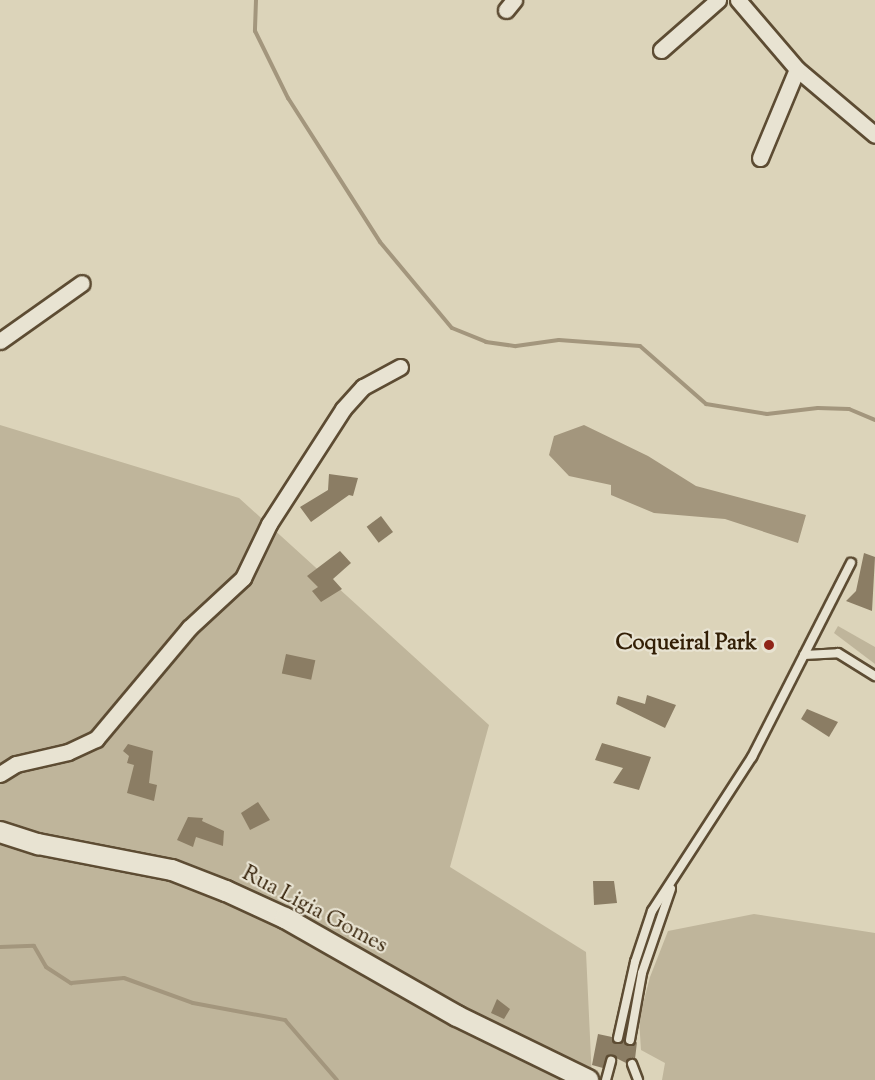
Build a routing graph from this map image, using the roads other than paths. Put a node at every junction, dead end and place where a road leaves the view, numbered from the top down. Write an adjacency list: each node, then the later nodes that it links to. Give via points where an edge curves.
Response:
1 (718, 0): 3 (street)
2 (738, 0): 4 (street)
3 (661, 50)
4 (797, 69): 5 (street); 6 (street)
5 (875, 135)
6 (760, 158)
7 (82, 282): 8 (street)
8 (0, 341)
9 (400, 367): 13 (street, via 363,387 343,410 289,490 243,578 189,628 104,731 84,747 16,764)
10 (851, 563): 11 (lane)
11 (804, 654): 12 (lane, via 838,653); 15 (lane, via 752,758)
12 (875, 676)
13 (0, 774)
14 (0, 832): 20 (street, Rua Ligia Gomes, via 38,844 172,870 225,891 285,918 457,1016)
15 (675, 877): 16 (lane, via 643,935); 17 (lane, via 642,973)
16 (618, 1038)
17 (630, 1040)
18 (611, 1060): 21 (lane)
19 (632, 1064): 22 (lane)
20 (588, 1080)
21 (606, 1080)
22 (639, 1080)

